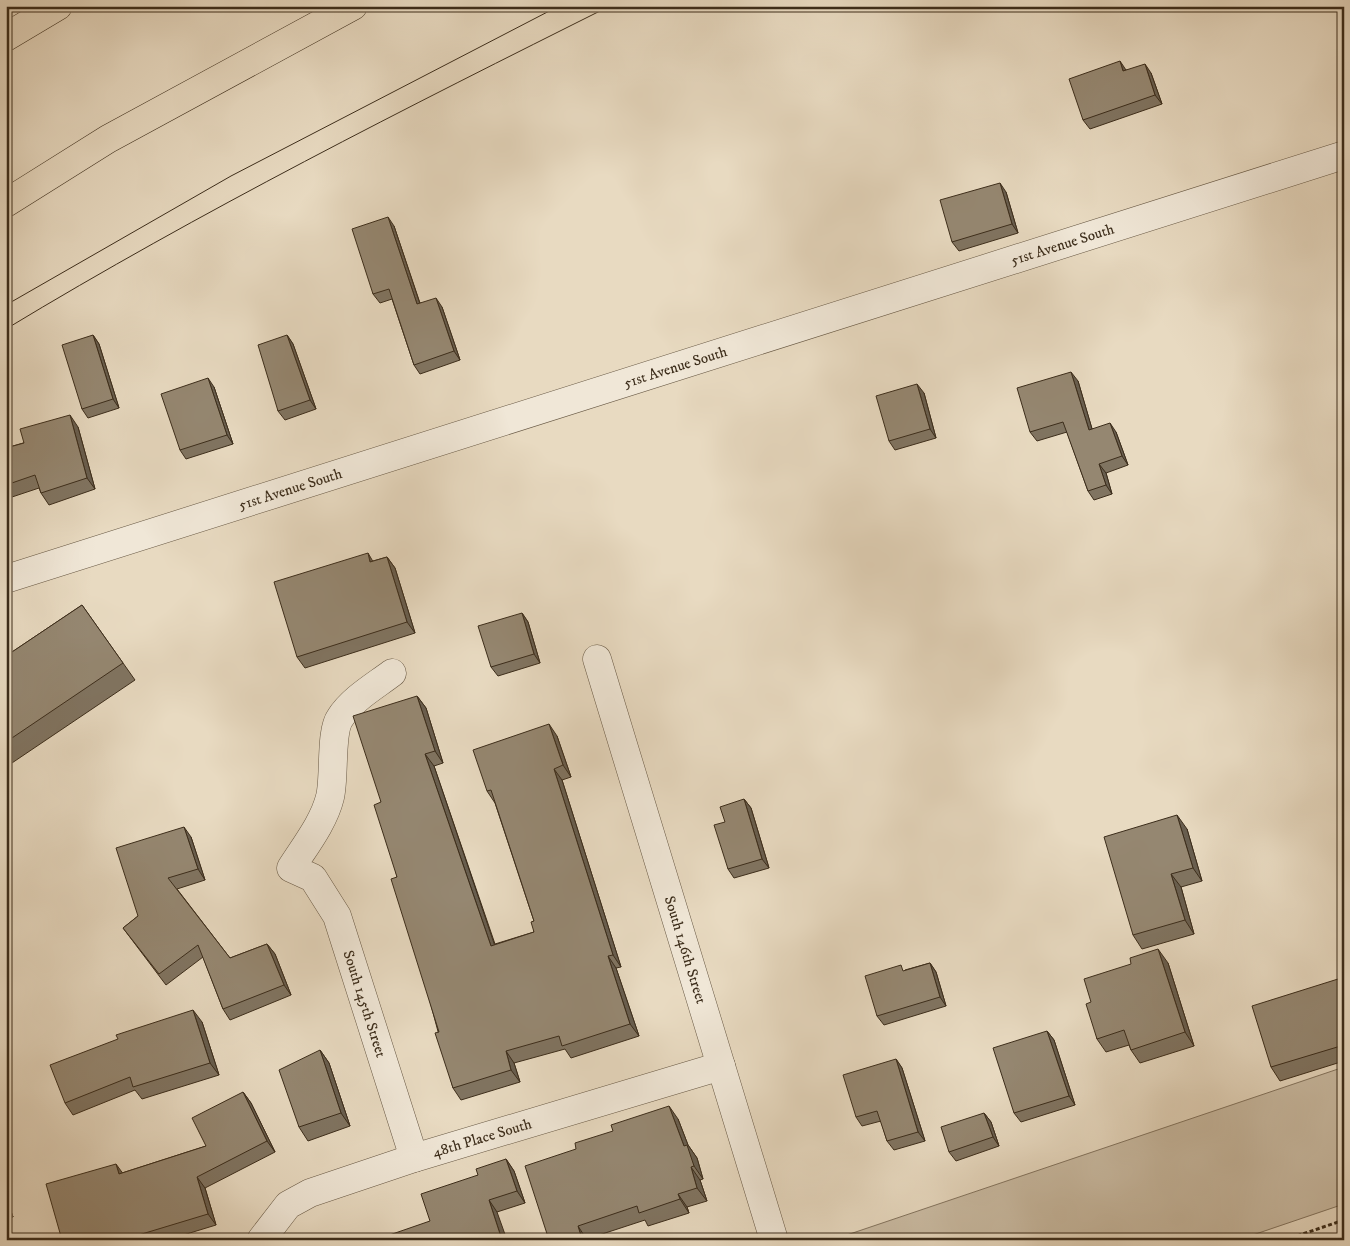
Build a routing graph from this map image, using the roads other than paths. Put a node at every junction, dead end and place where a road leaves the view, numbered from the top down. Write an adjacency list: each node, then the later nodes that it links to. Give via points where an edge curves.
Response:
1 (58, 6): 3 (highway)
2 (353, 6): 5 (highway, via 108,139)
3 (6, 36)
4 (1344, 155): 6 (street, 51st Avenue South)
5 (6, 203)
6 (6, 578)
7 (597, 659): 9 (street, South 146th Street)
8 (392, 673): 10 (street, South 145th Street, via 339,718 335,728 330,800 291,868 313,878 337,916)
9 (721, 1066): 10 (street, 48th Place South); 11 (street, South 146th Street)
10 (414, 1158): 12 (street, 48th Place South, via 310,1193 288,1205)
11 (768, 1238)
12 (260, 1240)

